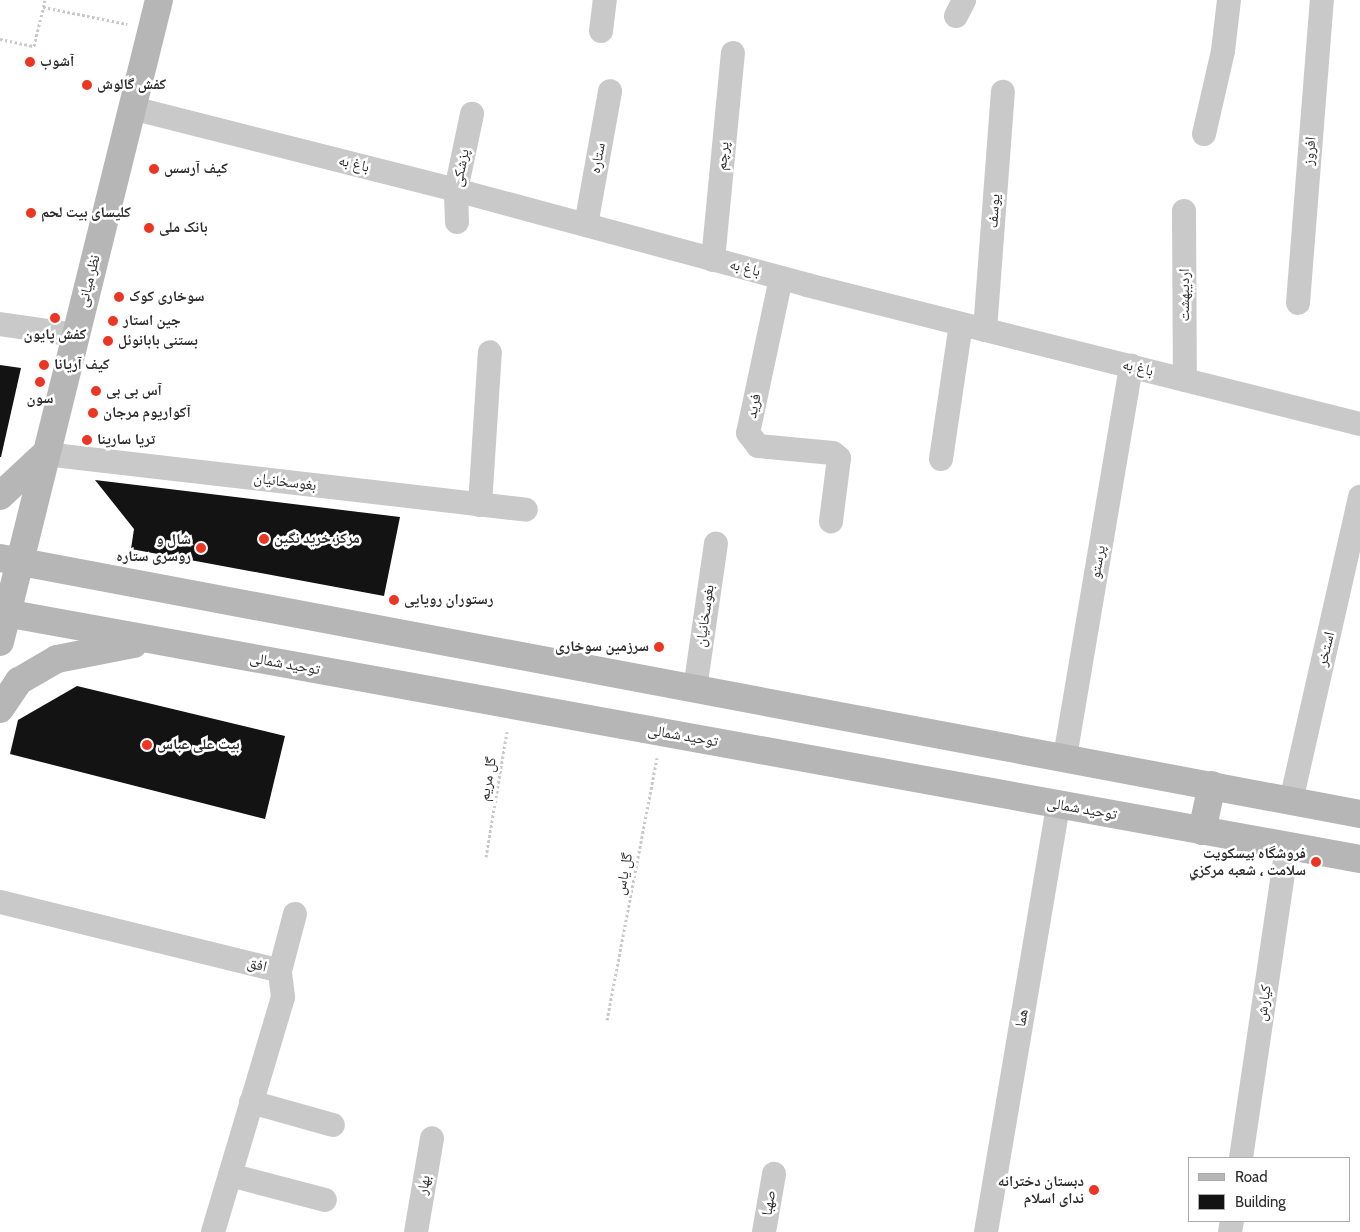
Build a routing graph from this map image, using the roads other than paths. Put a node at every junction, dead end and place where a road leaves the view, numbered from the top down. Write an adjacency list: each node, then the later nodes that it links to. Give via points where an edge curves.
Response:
1 (159, 0): 9 (main road, نظر میانی)
2 (605, 0): 5 (street)
3 (1229, 0): 11 (street)
4 (1322, 0): 18 (street, افروز)
5 (601, 30)
6 (733, 53): 16 (street, پرچم)
7 (610, 91): 15 (street, ستاره)
8 (1003, 92): 21 (street, یوسف)
9 (132, 108): 12 (street, باغ به); 22 (main road, نظر میانی)
10 (472, 114): 12 (street, پزشکی)
11 (1204, 134)
12 (456, 190): 14 (street, پزشکی); 15 (street, باغ به)
13 (1184, 211): 25 (street, اردیبهشت)
14 (457, 222)
15 (586, 225): 16 (street, باغ به)
16 (713, 260): 17 (street, باغ به)
17 (781, 278): 20 (street, باغ به); 33 (street, فرید, via 748,433 758,446 833,453 839,458)
18 (1298, 303)
19 (0, 324): 22 (street)
20 (961, 324): 21 (street, باغ به); 28 (street)
21 (985, 330): 24 (street, باغ به)
22 (75, 335): 27 (main road, نظر میانی)
23 (490, 352): 31 (street)
24 (1131, 366): 25 (street, باغ به); 41 (street, پرستو)
25 (1185, 380): 26 (street, باغ به)
26 (1360, 424)
27 (45, 454): 29 (main road); 31 (street, بغوسخانیان); 35 (main road, نظر میانی)
28 (941, 459)
29 (0, 496)
30 (1360, 497): 43 (street, استخر)
31 (480, 505): 32 (street, بغوسخانیان)
32 (526, 510)
33 (832, 521)
34 (716, 544): 39 (street, بغوسخانیان)
35 (9, 560): 36 (main road, نظر میانی); 39 (main road)
36 (3, 613): 37 (main road, توحید شمالی); 38 (main road, نظر میانی)
37 (158, 641): 40 (main road, via 57,659 19,682); 44 (main road, توحید شمالی)
38 (0, 642)
39 (695, 689): 41 (main road)
40 (0, 709)
41 (1065, 757): 42 (main road)
42 (1212, 786): 43 (main road); 46 (main road)
43 (1291, 800): 45 (main road)
44 (1058, 804): 46 (main road, توحید شمالی); 62 (street, هما)
45 (1360, 814)
46 (1202, 831): 47 (main road, توحید شمالی)
47 (1288, 847): 48 (main road, توحید شمالی); 55 (street, کیارش)
48 (1360, 859)
49 (0, 902): 51 (street, افق)
50 (295, 914): 51 (street)
51 (280, 971): 52 (street, افق, via 283,997)
52 (251, 1102): 53 (street); 57 (street, افق)
53 (333, 1125)
54 (432, 1138): 60 (street, بهار)
55 (1241, 1157)
56 (774, 1174): 61 (street, صهبا)
57 (230, 1175): 58 (street); 59 (street, افق)
58 (325, 1200)
59 (213, 1232)
60 (416, 1232)
61 (764, 1232)
62 (986, 1232)

